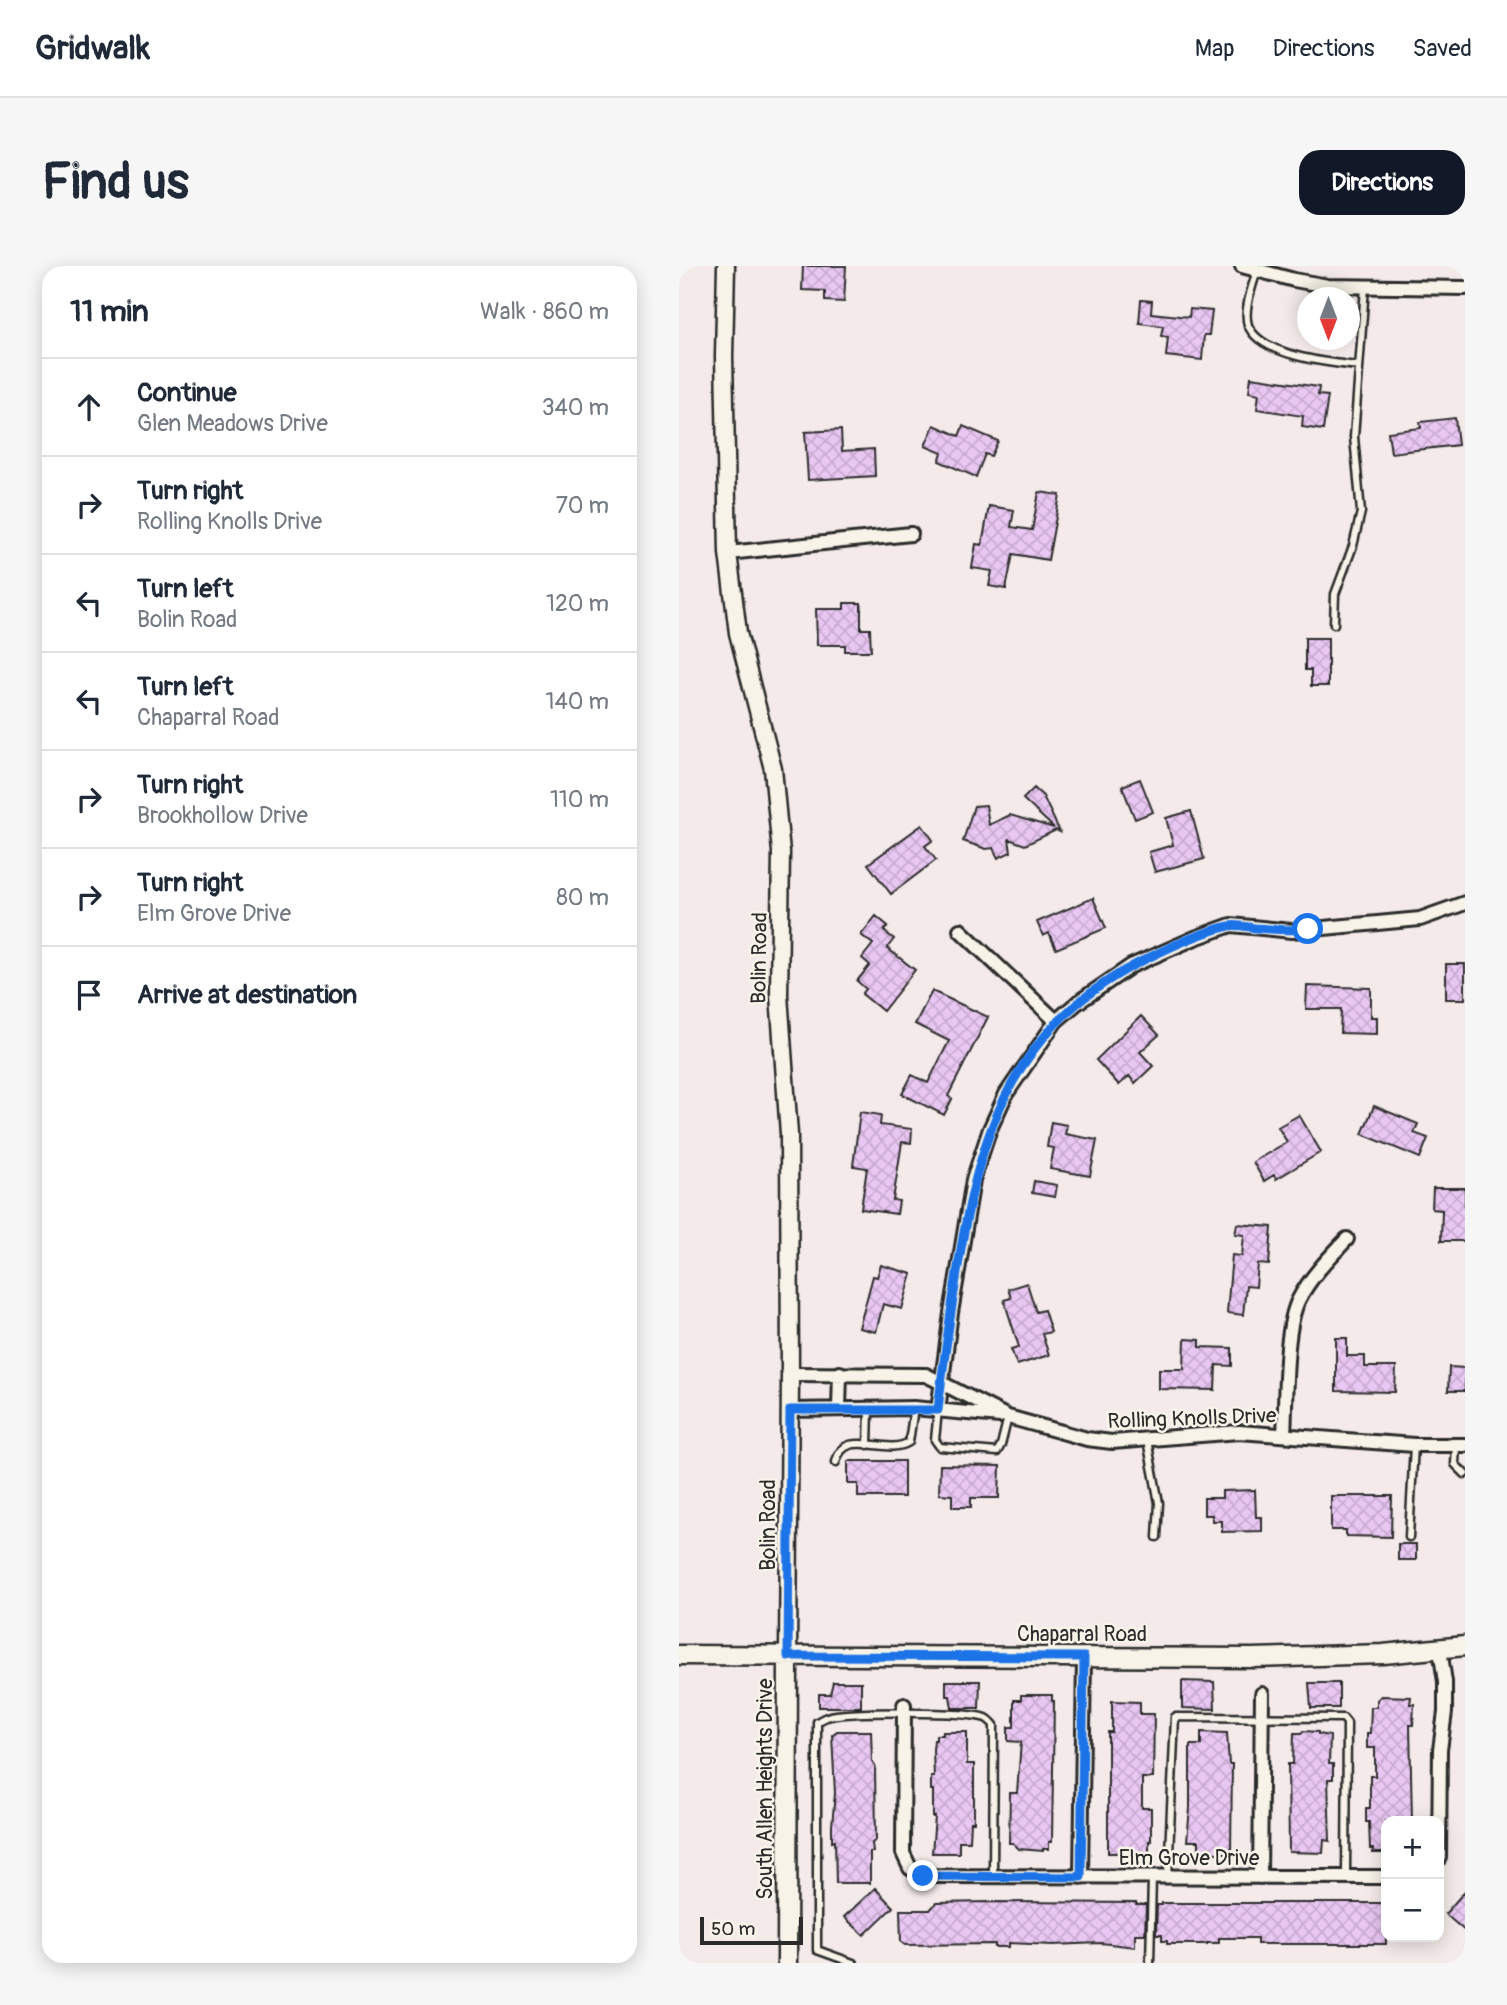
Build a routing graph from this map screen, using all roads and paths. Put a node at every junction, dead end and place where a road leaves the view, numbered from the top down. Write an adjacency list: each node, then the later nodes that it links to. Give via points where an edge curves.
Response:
1 (726, 266): 8 (street, Bolin Road)
2 (1242, 266): 3 (street)
3 (1257, 270): 4 (street, via 1311,284); 6 (lane, via 1247,311 1248,324 1258,338 1297,355)
4 (1365, 287): 5 (street); 6 (lane)
5 (1465, 288)
6 (1359, 366): 9 (lane, via 1354,437 1361,512 1335,594)
7 (911, 534): 8 (street)
8 (728, 553): 15 (street, Bolin Road, via 738,633 768,744 779,822 779,995 789,1134)
9 (1334, 624)
10 (1465, 903): 12 (street, via 1420,919 1292,931 1231,925 1131,966)
11 (960, 930): 12 (street)
12 (1056, 1021): 16 (street, via 1006,1094 981,1155 964,1229)
13 (1347, 1239): 23 (street, via 1321,1267 1294,1313)
14 (840, 1373): 15 (street, Rolling Knolls Drive); 16 (street, Rolling Knolls Drive, via 926,1375); 17 (street)
15 (790, 1374): 20 (street, Bolin Road)
16 (941, 1383): 21 (street); 22 (street, Rolling Knolls Drive)
17 (839, 1408): 19 (street, Rolling Knolls Drive); 20 (street, Rolling Knolls Drive)
18 (914, 1408): 19 (street, Rolling Knolls Drive); 21 (street, Rolling Knolls Drive); 25 (lane, via 909,1442 902,1447)
19 (869, 1409): 25 (lane)
20 (790, 1410): 37 (street, Bolin Road)
21 (938, 1410): 22 (street, Rolling Knolls Drive); 22 (lane, via 935,1440 940,1447 976,1451 997,1452)
22 (1008, 1417): 24 (street, Rolling Knolls Drive, via 1087,1438)
23 (1285, 1435): 24 (street, Rolling Knolls Drive, via 1205,1433); 26 (street, Rolling Knolls Drive)
24 (1147, 1440): 30 (lane, via 1159,1503)
25 (868, 1445): 28 (lane, via 851,1443 841,1448)
26 (1414, 1445): 27 (street, Rolling Knolls Drive); 31 (lane)
27 (1460, 1445): 29 (lane, via 1455,1464)
28 (836, 1462)
29 (1465, 1474)
30 (1157, 1536)
31 (1409, 1537)
32 (1465, 1646): 34 (main road, Chaparral Road)
33 (679, 1648): 36 (main road, Chaparral Road)
34 (1440, 1649): 38 (main road, Chaparral Road, via 1252,1658); 42 (street, via 1445,1712)
35 (679, 1655): 36 (main road, Chaparral Road)
36 (699, 1656): 37 (main road, Chaparral Road)
37 (788, 1656): 38 (main road, Chaparral Road); 50 (main road, South Allen Heights Drive)
38 (1084, 1657): 44 (street)
39 (1262, 1694): 41 (street)
40 (904, 1709): 43 (lane, via 971,1715 989,1719 994,1726); 43 (street, Elm Grove Drive, via 903,1853 910,1868 931,1877); 51 (lane, via 825,1717 817,1723 817,1950)
41 (1261, 1717): 46 (lane, via 1175,1717); 47 (street); 48 (lane, via 1343,1718 1347,1723)
42 (1439, 1816)
43 (993, 1877): 44 (street, Elm Grove Drive)
44 (1081, 1877): 45 (street, Elm Grove Drive)
45 (1152, 1877): 46 (street, Elm Grove Drive); 52 (lane)
46 (1168, 1877): 47 (street, Elm Grove Drive)
47 (1260, 1877): 48 (street, Elm Grove Drive)
48 (1346, 1877): 49 (street, Elm Grove Drive)
49 (1381, 1877)
50 (787, 1963)
51 (853, 1963)
52 (1150, 1963)

